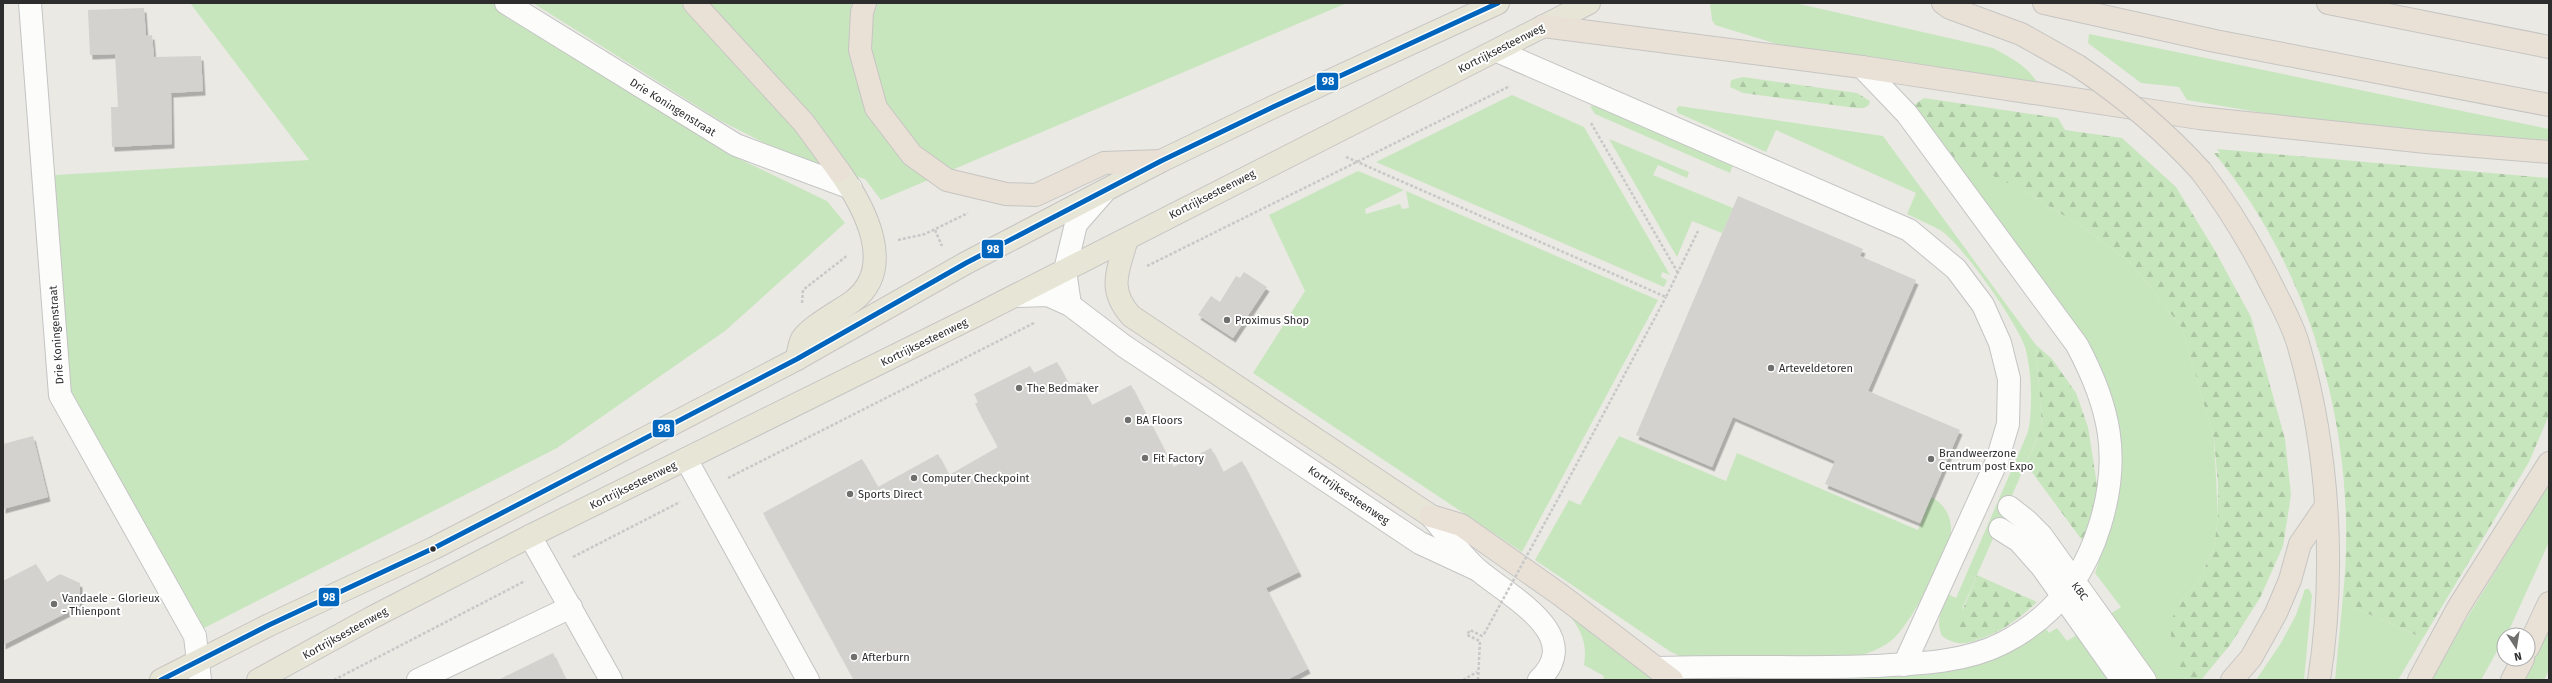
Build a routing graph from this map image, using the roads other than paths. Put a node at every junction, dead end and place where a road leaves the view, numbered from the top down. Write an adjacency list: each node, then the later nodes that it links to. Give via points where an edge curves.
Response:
1 (30, 3): 38 (street, Drie Koningenstraat, via 60,395 195,636)
2 (506, 3): 17 (street, Drie Koningenstraat, via 736,146)
3 (694, 3): 17 (highway, via 804,123)
4 (865, 3): 16 (highway, via 862,12 860,50 876,108 912,155 947,180 1006,194 1036,195 1104,163)
5 (1498, 3): 16 (main road)
6 (1589, 3): 10 (main road, Kortrijksesteenweg)
7 (1943, 3): 26 (highway, bridge, via 1950,8 2021,34 2078,66 2121,95 2180,147 2201,171 2230,210 2256,253 2299,346 2319,435)
8 (2044, 3): 14 (highway, via 2215,41)
9 (2328, 3): 11 (highway)
10 (1543, 26): 12 (main road, Kortrijksesteenweg); 13 (highway)
11 (2549, 47)
12 (1497, 50): 19 (main road, Kortrijksesteenweg); 36 (street, via 1909,230 1956,269 1983,305 2000,343 2009,379 2008,424 1997,461)
13 (1862, 67): 15 (highway, via 2199,118); 32 (street, via 1912,121 2077,345 2096,380 2108,425 2111,458 2107,504 2093,548)
14 (2549, 105)
15 (2549, 152)
16 (1161, 161): 18 (main road)
17 (845, 179): 23 (main road, via 864,210 874,245 874,269 869,283 855,300 831,315 803,338)
18 (1104, 192): 20 (street, via 1076,224); 23 (main road, via 966,263)
19 (1127, 239): 20 (main road, Kortrijksesteenweg); 28 (main road, via 1115,283 1120,303 1131,316)
20 (1065, 270): 21 (main road, Kortrijksesteenweg); 22 (street)
21 (1016, 296): 22 (street, Kortrijksesteenweg, via 1048,295); 24 (main road, Kortrijksesteenweg)
22 (1070, 305): 31 (street, Kortrijksesteenweg, via 1124,346 1420,543)
23 (797, 359): 38 (main road, via 434,548 269,625)
24 (686, 459): 30 (main road, Kortrijksesteenweg); 44 (street)
25 (2549, 463): 50 (highway, via 2458,608)
26 (2326, 506): 48 (highway, via 2300,544 2290,580 2252,658); 49 (highway, via 2327,596)
27 (2009, 507): 32 (street, KBC, via 2027,521 2040,536)
28 (1431, 516): 31 (street); 39 (highway, via 1461,525 1562,596)
29 (2000, 529): 32 (street, KBC, via 2019,540 2042,567)
30 (530, 536): 34 (street); 41 (main road, Kortrijksesteenweg)
31 (1476, 569): 45 (street, via 1531,610 1548,629 1555,650 1547,672)
32 (2069, 590): 36 (street, via 2037,620 2003,642 1947,660); 46 (street, KBC); 47 (street, KBC)
33 (2549, 603): 35 (highway)
34 (571, 607): 42 (street); 43 (street)
35 (2536, 631)
36 (1904, 665): 39 (street)
37 (2519, 667): 51 (highway)
38 (199, 670): 40 (main road)
39 (1665, 674)
40 (161, 680)
41 (258, 680)
42 (418, 680)
43 (611, 680)
44 (808, 680)
45 (1539, 680)
46 (2122, 680)
47 (2145, 680)
48 (2232, 680)
49 (2319, 680)
50 (2419, 680)
51 (2512, 680)

